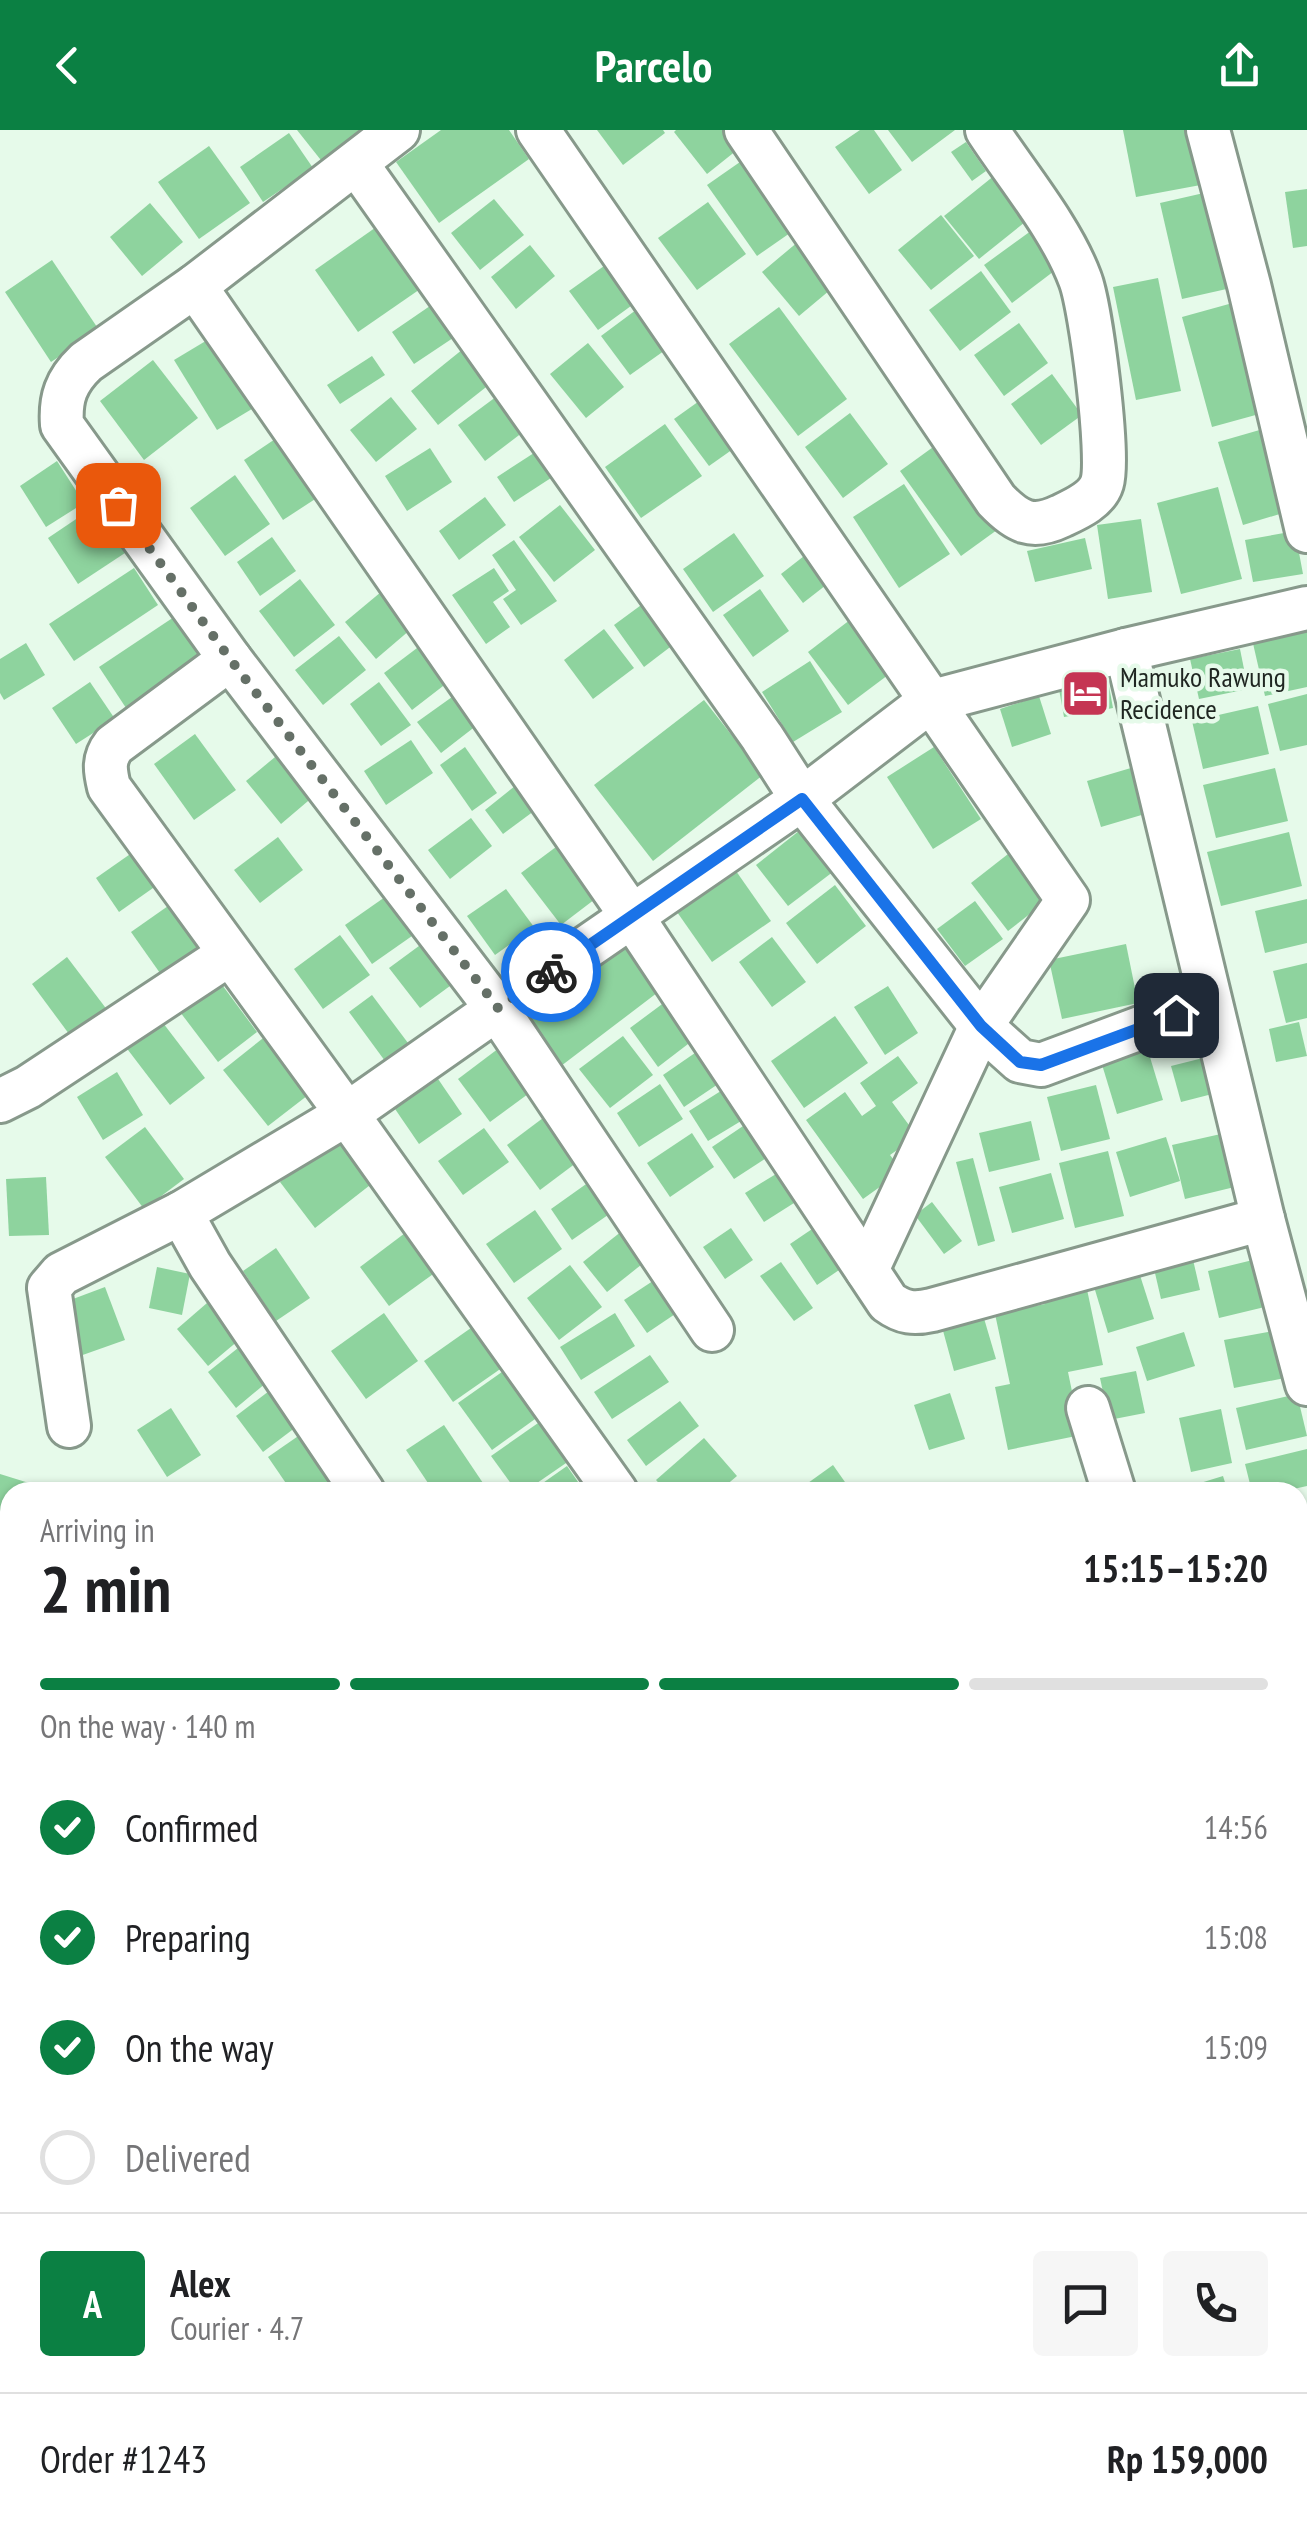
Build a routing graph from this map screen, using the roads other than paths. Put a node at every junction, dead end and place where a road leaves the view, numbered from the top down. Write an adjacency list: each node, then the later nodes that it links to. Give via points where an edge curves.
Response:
1 (398, 130): 6 (street)
2 (538, 130): 12 (street)
3 (746, 130): 4 (street, via 996,500 1016,520 1041,524 1079,508 1102,482 1090,313 1068,252)
4 (987, 130)
5 (1208, 130): 8 (street)
6 (357, 164): 7 (street); 13 (street)
7 (195, 286): 11 (street, via 86,362 70,377 60,406 62,426); 14 (street)
8 (1307, 531)
9 (1307, 608): 10 (street)
10 (1126, 650): 12 (street); 16 (street)
11 (230, 659): 15 (street, via 114,745 104,769 109,787); 17 (street)
12 (929, 702): 13 (street); 18 (street, via 1068,900)
13 (802, 799): 14 (street); 18 (street)
14 (633, 918): 17 (street); 23 (street)
15 (228, 955): 19 (street); 20 (street)
16 (1210, 1002): 18 (street, via 1041,1065 1020,1062); 22 (street)
17 (498, 1008): 20 (street); 24 (street)
18 (981, 1026): 23 (street)
19 (0, 1101)
20 (347, 1114): 21 (street); 29 (street)
21 (181, 1213): 27 (street, via 61,1274 49,1288); 28 (street)
22 (1264, 1219): 23 (street, via 914,1314 888,1302); 25 (street)
23 (867, 1270)
24 (712, 1330)
25 (1307, 1384)
26 (1088, 1408): 30 (street)
27 (70, 1426)
28 (357, 1482)
29 (609, 1482)
30 (1111, 1482)

